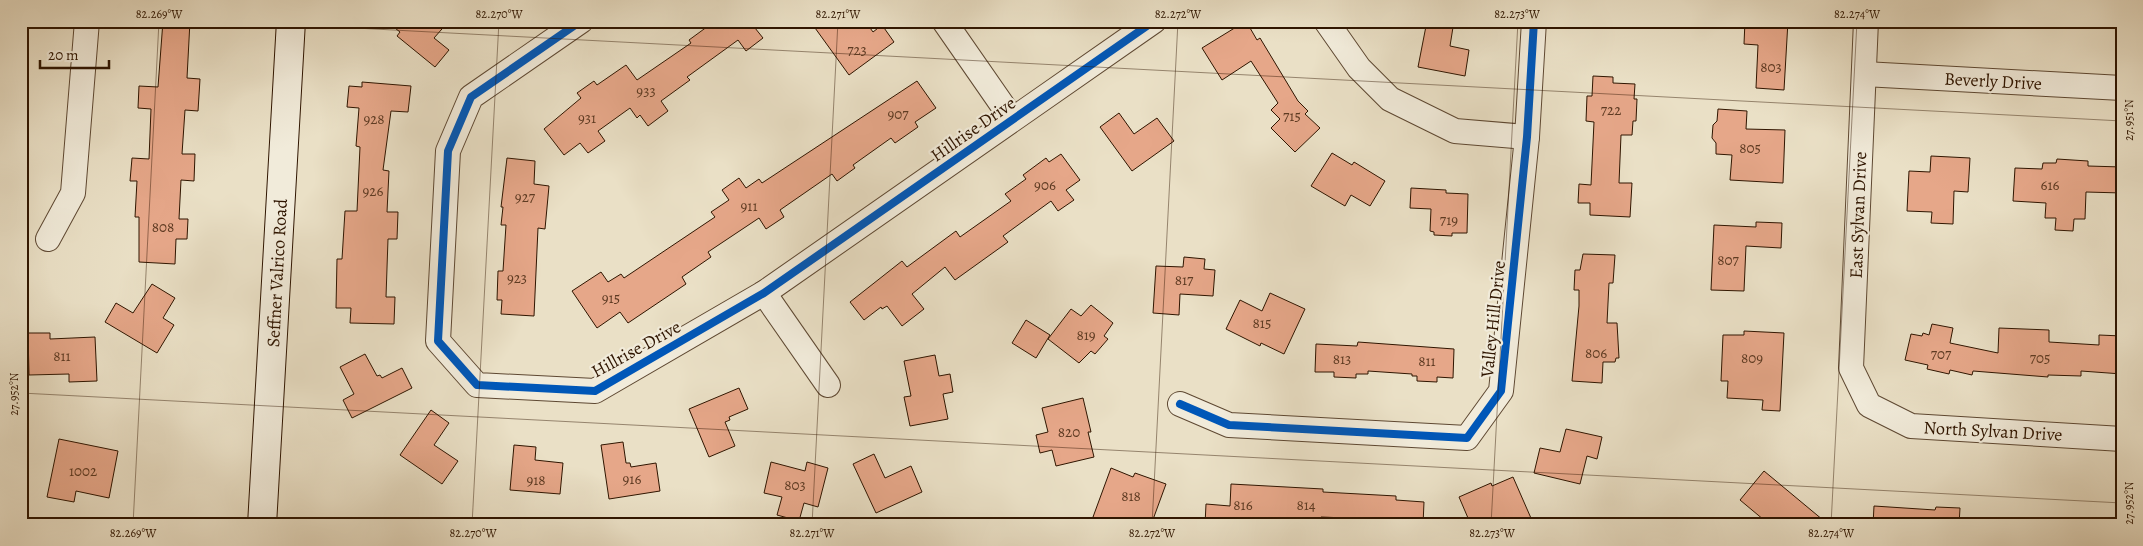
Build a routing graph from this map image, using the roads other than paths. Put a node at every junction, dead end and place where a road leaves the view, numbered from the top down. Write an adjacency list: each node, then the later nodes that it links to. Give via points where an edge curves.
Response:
1 (87, 21): 13 (street, via 73,193)
2 (291, 21): 19 (street, Seffner Valrico Road)
3 (581, 21): 14 (street, Hillrise Drive, via 471,97 448,151 438,341 477,385 595,391)
4 (944, 21): 11 (street)
5 (1154, 21): 11 (street, Hillrise Drive)
6 (1326, 21): 12 (street, via 1359,68 1390,99 1455,131)
7 (1534, 21): 12 (street, Valley Hill Drive)
8 (1866, 21): 9 (street, East Sylvan Drive)
9 (1864, 74): 10 (street, Beverly Drive); 17 (street, East Sylvan Drive, via 1852,368)
10 (2122, 88)
11 (1012, 119): 14 (street, Hillrise Drive)
12 (1527, 137): 16 (street, Valley Hill Drive, via 1501,391 1467,438 1229,425)
13 (48, 239)
14 (764, 293): 15 (street)
15 (828, 385)
16 (1180, 404)
17 (1868, 406): 18 (street, North Sylvan Drive, via 1911,426)
18 (2122, 439)
19 (262, 525)

